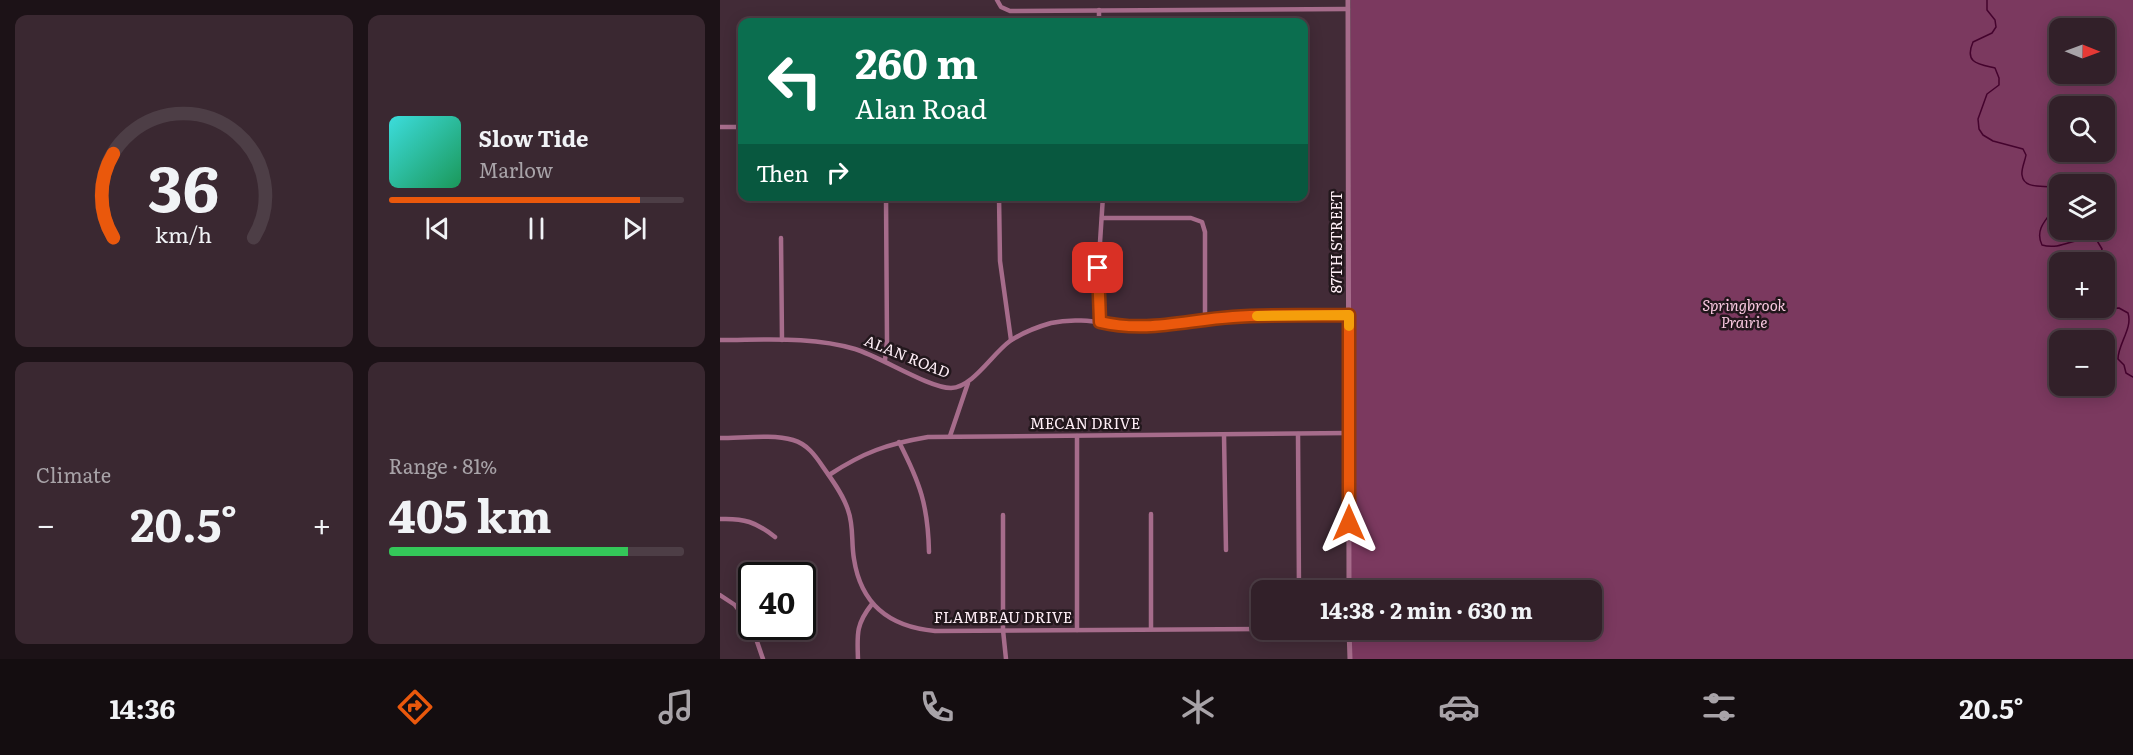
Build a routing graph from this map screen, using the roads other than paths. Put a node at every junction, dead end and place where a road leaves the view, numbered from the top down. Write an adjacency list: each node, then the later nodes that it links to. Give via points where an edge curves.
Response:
1 (997, 0): 4 (street, via 1010,11)
2 (1348, 0): 3 (street, 87TH STREET)
3 (1348, 9): 4 (street); 13 (street, 87TH STREET)
4 (1099, 10): 5 (street)
5 (1099, 18)
6 (720, 127): 7 (street)
7 (738, 127)
8 (886, 201): 19 (street)
9 (999, 201): 18 (street, via 1000,261)
10 (1103, 201): 11 (street)
11 (1102, 218): 14 (street, via 1191,218 1202,222); 15 (street, via 1098,268)
12 (781, 238): 17 (street)
13 (1349, 315): 14 (street, ALAN ROAD); 21 (street, 87TH STREET)
14 (1205, 320): 15 (street, ALAN ROAD, via 1151,327)
15 (1100, 322): 18 (street, ALAN ROAD, via 1053,323)
16 (720, 340): 17 (street, ALAN ROAD)
17 (782, 340): 19 (street, ALAN ROAD, via 835,344)
18 (1011, 340): 20 (street, ALAN ROAD)
19 (885, 360): 20 (street, ALAN ROAD, via 945,387)
20 (968, 383): 24 (street)
21 (1349, 433): 22 (street, MECAN DRIVE); 36 (street, 87TH STREET)
22 (1298, 434): 23 (street, MECAN DRIVE); 35 (street)
23 (1224, 435): 25 (street, MECAN DRIVE); 33 (street)
24 (950, 436): 25 (street, MECAN DRIVE); 27 (street, MECAN DRIVE)
25 (1077, 436): 43 (street)
26 (720, 438): 28 (street, FLAMBEAU DRIVE, via 794,440 813,452)
27 (898, 442): 28 (street, MECAN DRIVE, via 874,449); 34 (street, via 921,490)
28 (829, 475): 38 (street, FLAMBEAU DRIVE, via 848,510 856,571)
29 (1151, 514): 41 (street)
30 (1003, 515): 42 (street)
31 (720, 519): 32 (street, via 750,521)
32 (775, 537)
33 (1226, 550)
34 (929, 552)
35 (1299, 580)
36 (1349, 580)
37 (720, 595): 39 (street)
38 (872, 604): 42 (street, FLAMBEAU DRIVE, via 900,624 918,629); 47 (street, via 858,627)
39 (738, 609)
40 (1251, 628): 41 (street, FLAMBEAU DRIVE)
41 (1151, 629): 43 (street, FLAMBEAU DRIVE)
42 (1003, 630): 43 (street, FLAMBEAU DRIVE); 48 (street)
43 (1077, 630)
44 (758, 640): 46 (street)
45 (1349, 640): 49 (street)
46 (762, 659)
47 (858, 659)
48 (1006, 659)
49 (1350, 659)

